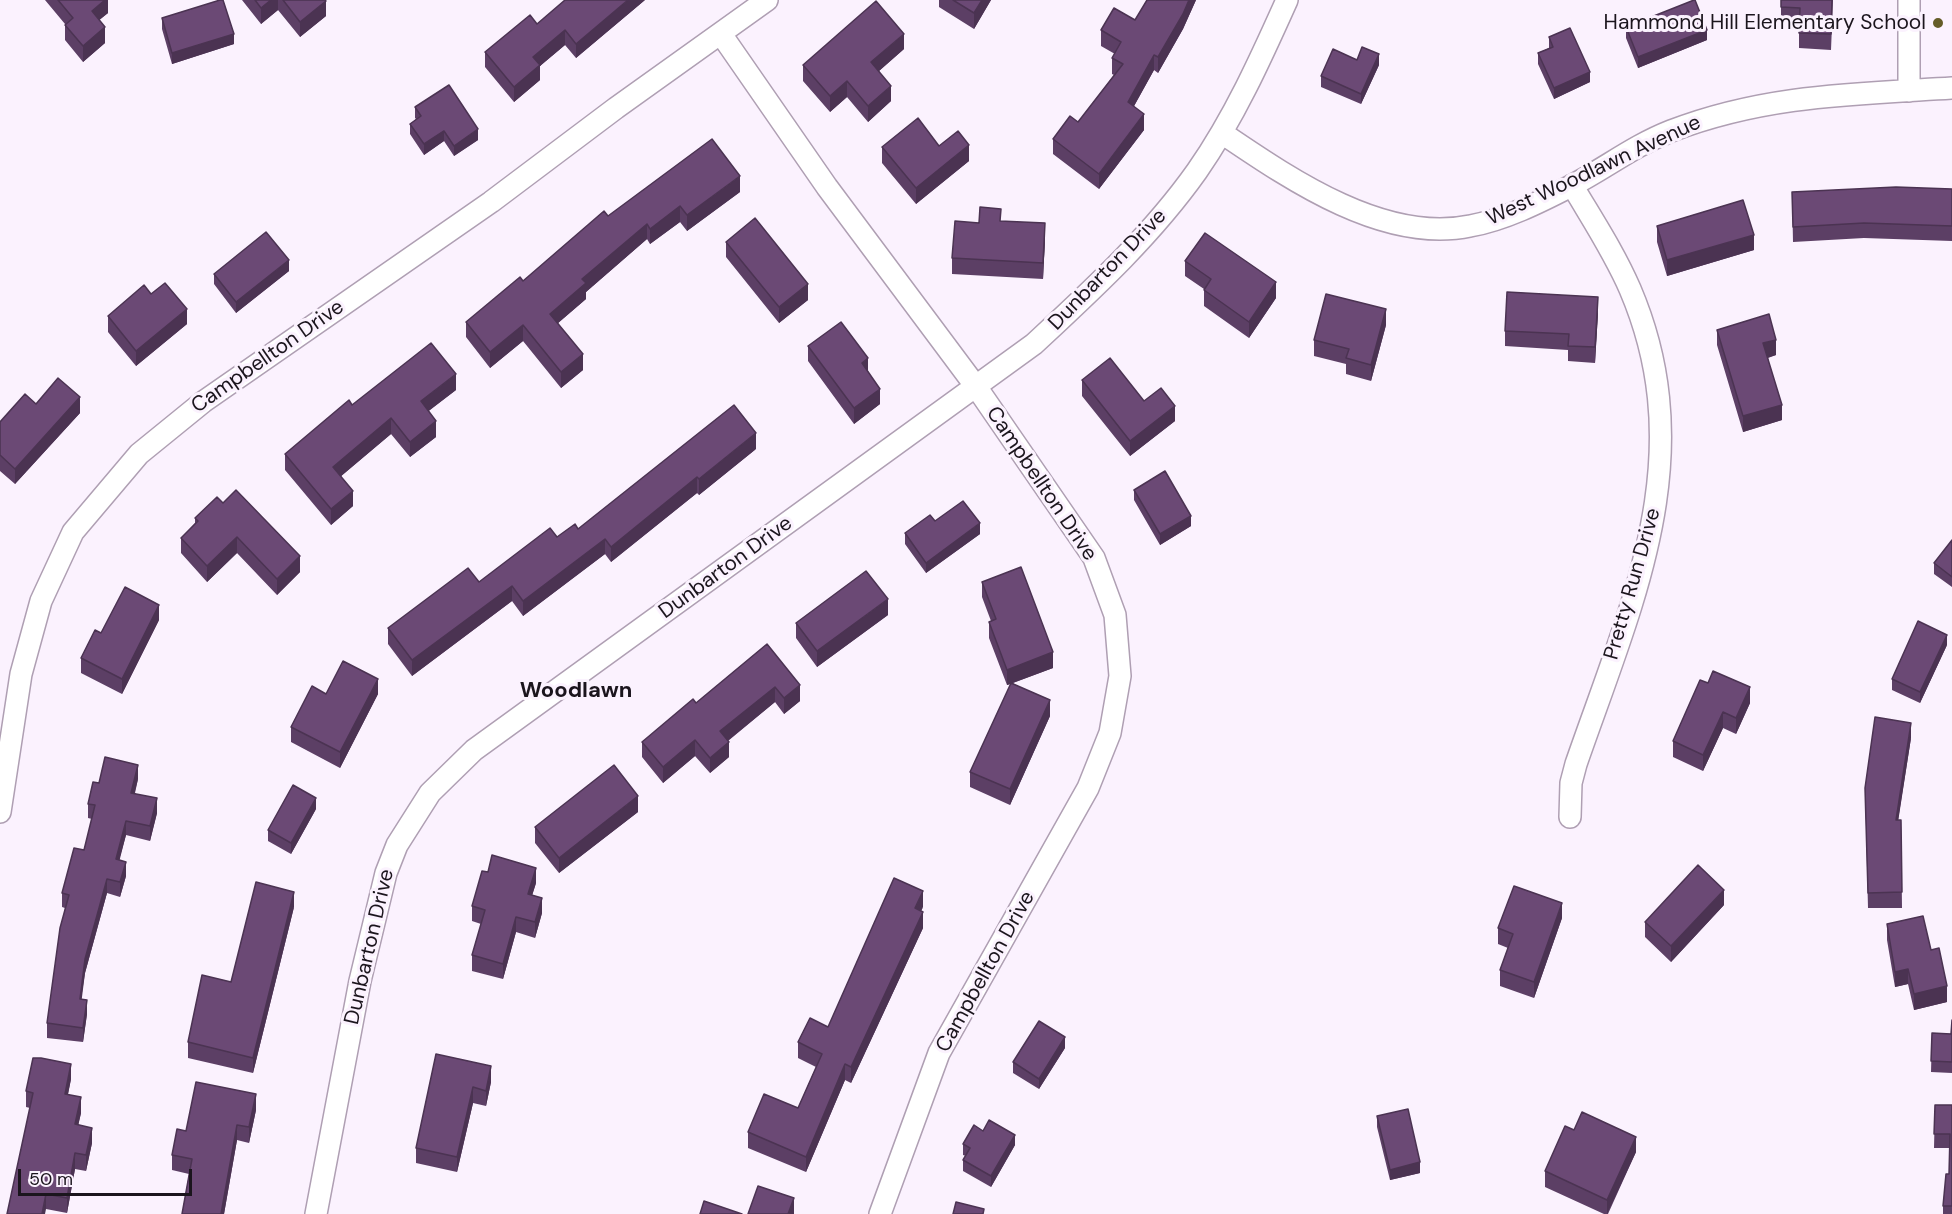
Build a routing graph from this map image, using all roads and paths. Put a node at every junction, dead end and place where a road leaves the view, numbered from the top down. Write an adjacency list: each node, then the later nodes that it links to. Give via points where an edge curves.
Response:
1 (767, 0): 4 (street, Campbellton Drive)
2 (1287, 0): 7 (street, Dunbarton Drive)
3 (1909, 0): 6 (street)
4 (721, 33): 9 (street, Campbellton Drive, via 827,187); 10 (street, Campbellton Drive, via 491,202 203,402 154,440 118,476 74,532 41,600 21,674)
5 (1952, 88): 6 (street, West Woodlawn Avenue)
6 (1909, 91): 8 (street, West Woodlawn Avenue, via 1796,98 1712,117 1622,154)
7 (1222, 133): 8 (street, West Woodlawn Avenue, via 1280,173 1373,218 1420,229 1469,227 1493,221); 9 (street, Dunbarton Drive, via 1172,205 1109,274 1034,344)
8 (1572, 185): 11 (street, Pretty Run Drive, via 1615,255 1631,290 1653,363 1662,427 1656,510 1647,549 1576,764)
9 (977, 388): 12 (street, Dunbarton Drive, via 474,750 430,793 397,845 376,903); 13 (street, Campbellton Drive, via 1094,558 1115,615 1119,686 1110,734 1096,770 939,1053)
10 (0, 812)
11 (1570, 817)
12 (316, 1214)
13 (880, 1214)

